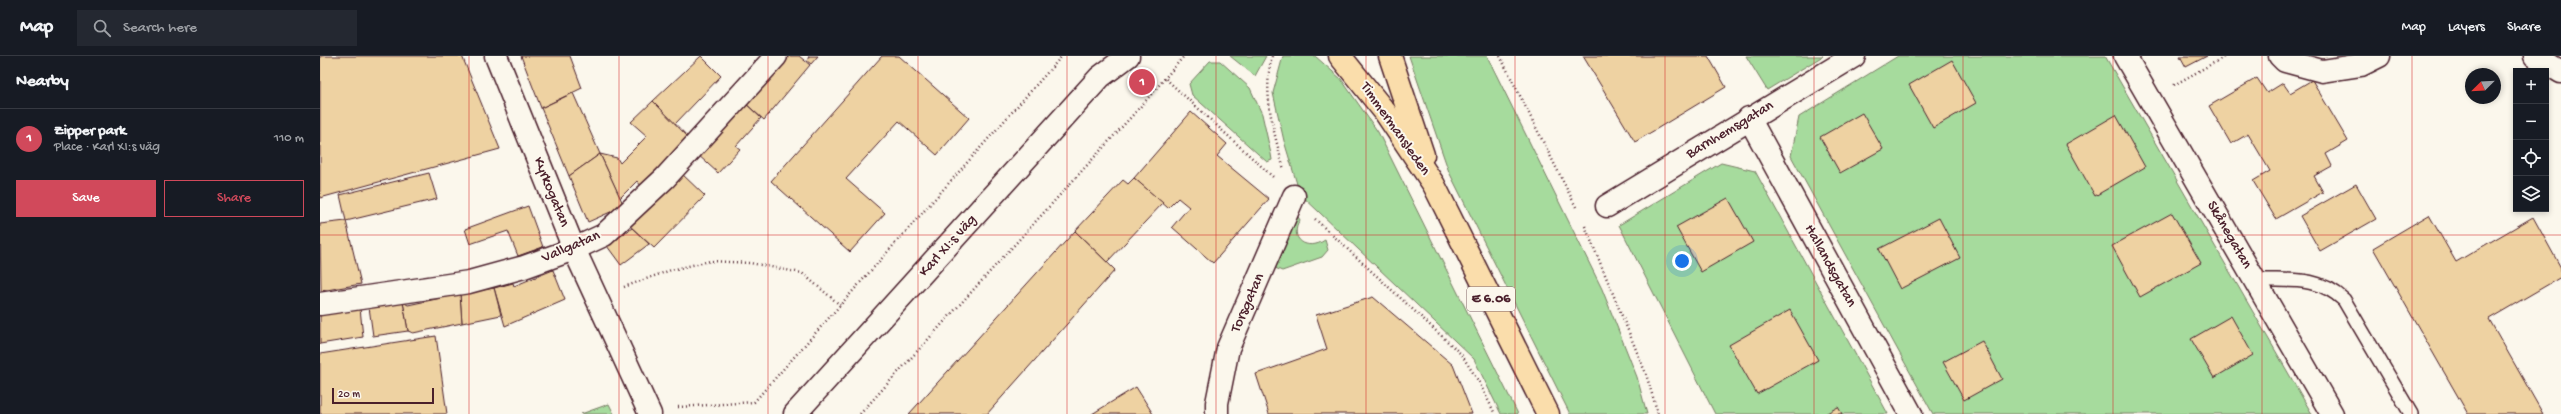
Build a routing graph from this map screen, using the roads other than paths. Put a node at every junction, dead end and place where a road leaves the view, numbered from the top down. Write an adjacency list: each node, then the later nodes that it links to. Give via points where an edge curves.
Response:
1 (496, 56): 20 (street, Kyrkogatan)
2 (776, 56): 20 (street, Vallgatan, via 665,178 604,235)
3 (1107, 56): 14 (street, Karl XI:s väg)
4 (1128, 56): 14 (street, Karl XI:s väg)
5 (1340, 56): 17 (highway, Timmermansleden / E 6.06, via 1385,112)
6 (1381, 56): 15 (highway, Timmermansleden / E 6.06)
7 (1390, 56): 15 (highway, Timmermansleden / E 6.06)
8 (1854, 56): 16 (street, Barnhemsgatan)
9 (2125, 56): 21 (street, Skånegatan)
10 (2280, 56): 11 (street, via 2285,61 2322,71 2361,65)
11 (2379, 56)
12 (2535, 56): 13 (street)
13 (2561, 72)
14 (1100, 76): 24 (street, Karl XI:s väg)
15 (1399, 87): 17 (highway, Timmermansleden / E 6.06)
16 (1749, 118): 19 (street, Barnhemsgatan); 27 (street, Hallandsgatan)
17 (1434, 185): 26 (highway, Timmermansleden / E 6.06)
18 (1294, 196): 25 (street, Torsgatan, via 1228,348)
19 (1607, 206)
20 (574, 249): 22 (street, Vallgatan, via 524,267 469,282); 23 (street, Kyrkogatan)
21 (2254, 280): 28 (street, Skånegatan); 29 (lane, via 2313,281 2332,288 2344,300)
22 (320, 304)
23 (650, 414)
24 (795, 414)
25 (1217, 414)
26 (1548, 414)
27 (1911, 414)
28 (2332, 414)
29 (2410, 414)

